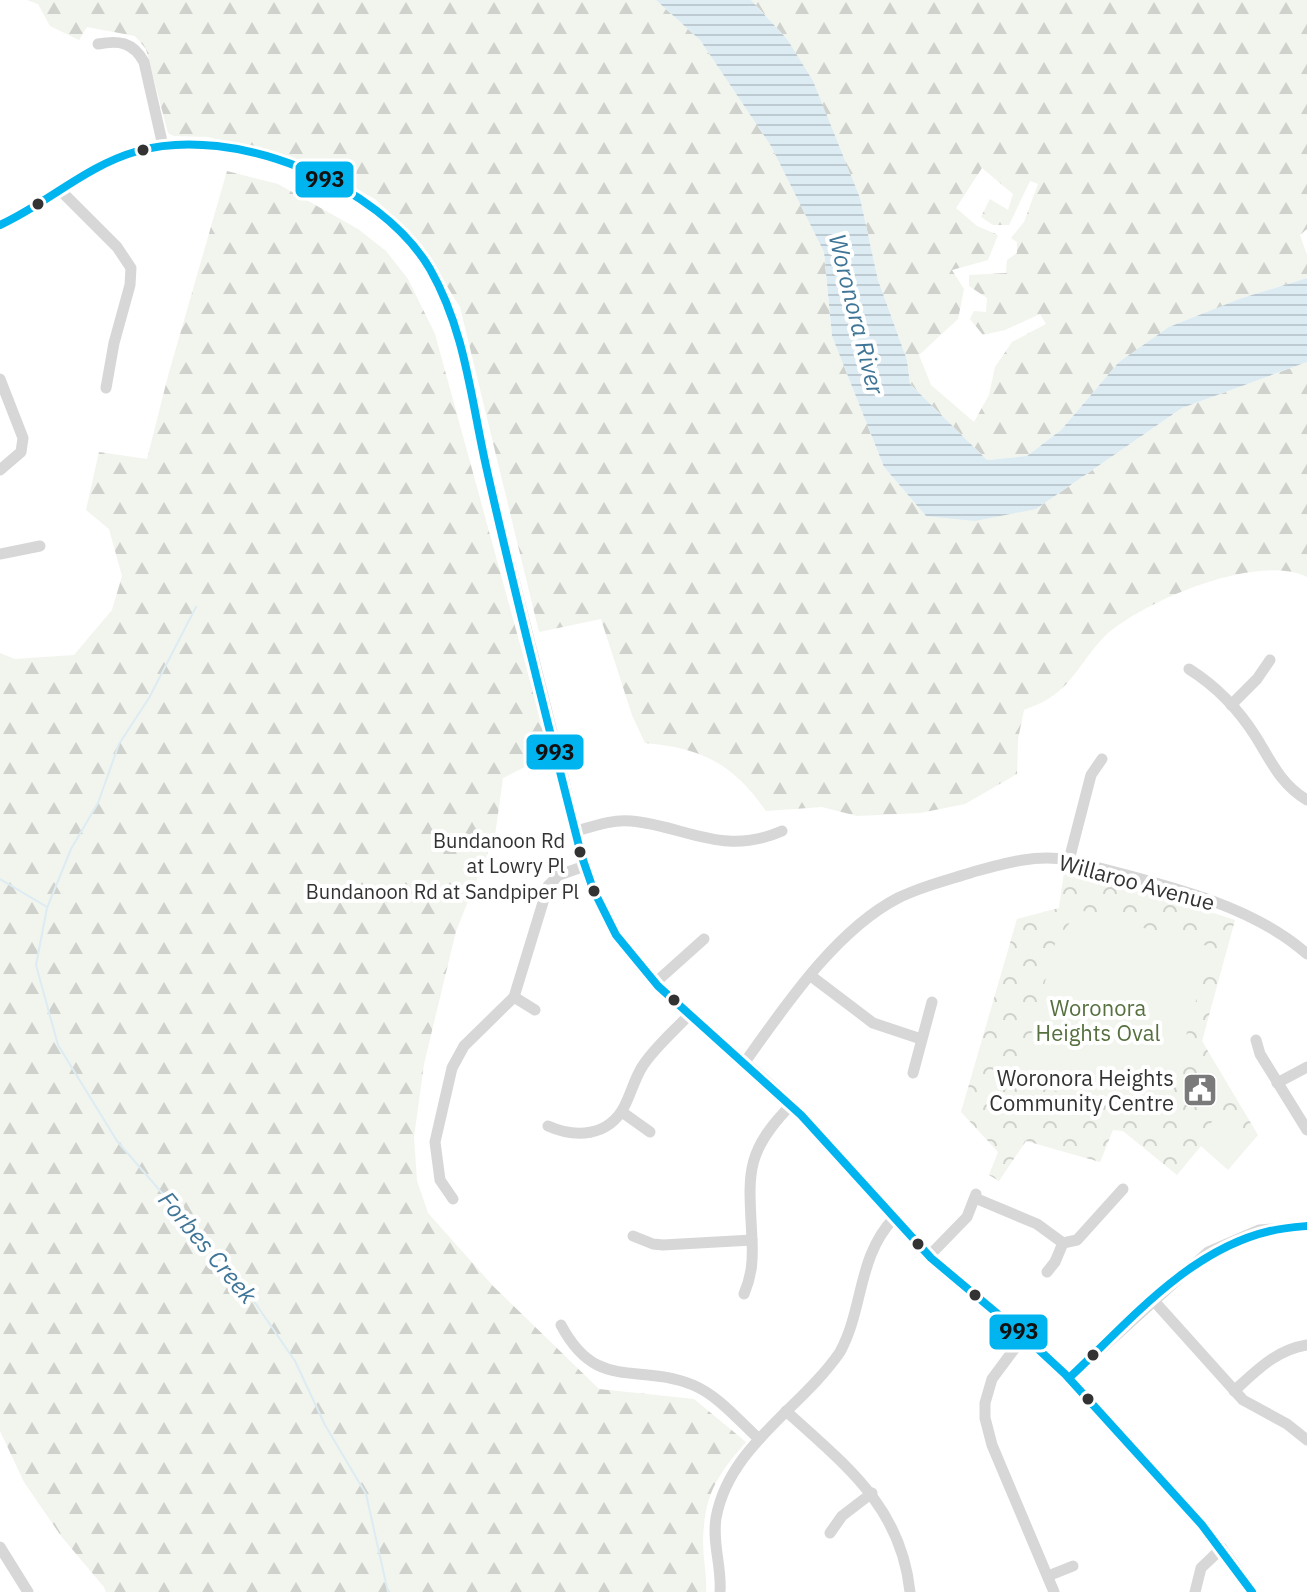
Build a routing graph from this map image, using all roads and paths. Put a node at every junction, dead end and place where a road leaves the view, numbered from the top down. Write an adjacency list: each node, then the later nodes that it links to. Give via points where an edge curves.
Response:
1 (98, 44): 2 (street, via 121,41 138,52)
2 (163, 146): 3 (street, via 112,160); 15 (street, via 233,150 322,177 383,216 419,253 440,286 462,343 486,467)
3 (61, 191): 4 (street); 6 (street, via 131,268)
4 (0, 225)
5 (1, 387): 7 (street, via 23,438 16,459)
6 (106, 388)
7 (0, 470)
8 (40, 546): 9 (street)
9 (0, 554)
10 (1270, 660): 12 (street)
11 (1189, 669): 12 (street)
12 (1231, 705): 14 (street, via 1282,779)
13 (1102, 759): 17 (street, via 1091,775)
14 (1307, 800)
15 (577, 831): 16 (street, via 620,820 714,841); 18 (street)
16 (782, 831)
17 (1069, 860): 20 (street, Willaroo Avenue, via 1243,912); 21 (street, Willaroo Avenue, via 1018,860 910,892 850,931)
18 (585, 866): 22 (street, via 609,923); 23 (street, via 559,875 548,886)
19 (704, 939): 22 (street)
20 (1307, 954)
21 (811, 976): 27 (street, via 873,1023); 29 (street, Willaroo Avenue)
22 (656, 982): 26 (street)
23 (514, 997): 25 (street); 39 (street, via 464,1046 452,1068 435,1142 440,1180)
24 (932, 1002): 27 (street)
25 (535, 1010)
26 (688, 1016): 29 (street); 34 (street, via 640,1070)
27 (921, 1039): 31 (street)
28 (1256, 1040): 32 (street)
29 (745, 1062): 33 (street)
30 (1307, 1067): 32 (street)
31 (913, 1073)
32 (1277, 1083): 36 (street)
33 (791, 1105): 40 (street); 43 (street, via 764,1134 752,1159)
34 (622, 1112): 35 (street, via 588,1134); 37 (street)
35 (548, 1126)
36 (1307, 1130)
37 (650, 1132)
38 (1123, 1189): 44 (street, via 1077,1240)
39 (453, 1199)
40 (894, 1218): 45 (street); 54 (street, via 871,1250 843,1346)
41 (1307, 1226): 48 (street, via 1273,1229 1205,1257)
42 (633, 1236): 43 (street, via 663,1245)
43 (752, 1240): 47 (street, via 753,1267)
44 (1063, 1243): 45 (street, via 1037,1224 975,1195 967,1217); 46 (street)
45 (929, 1256): 50 (street)
46 (1047, 1272)
47 (744, 1294)
48 (1154, 1301): 52 (street); 53 (street)
49 (561, 1325): 55 (street, via 570,1343 598,1366 692,1385)
50 (1024, 1336): 52 (street); 62 (street, via 992,1379 985,1418)
51 (1307, 1345): 53 (street, via 1271,1358)
52 (1069, 1378): 60 (street)
53 (1234, 1391): 56 (street)
54 (786, 1411): 55 (street); 57 (street)
55 (759, 1439): 64 (street, via 734,1470 718,1509)
56 (1307, 1440)
57 (872, 1493): 58 (street, via 842,1516); 65 (street, via 899,1542)
58 (830, 1533)
59 (0, 1547): 63 (street)
60 (1222, 1548): 67 (street, via 1201,1568); 68 (street)
61 (1073, 1566): 62 (street)
62 (1048, 1576): 66 (street)
63 (28, 1592)
64 (720, 1592)
65 (910, 1592)
66 (1054, 1592)
67 (1195, 1592)
68 (1252, 1592)

